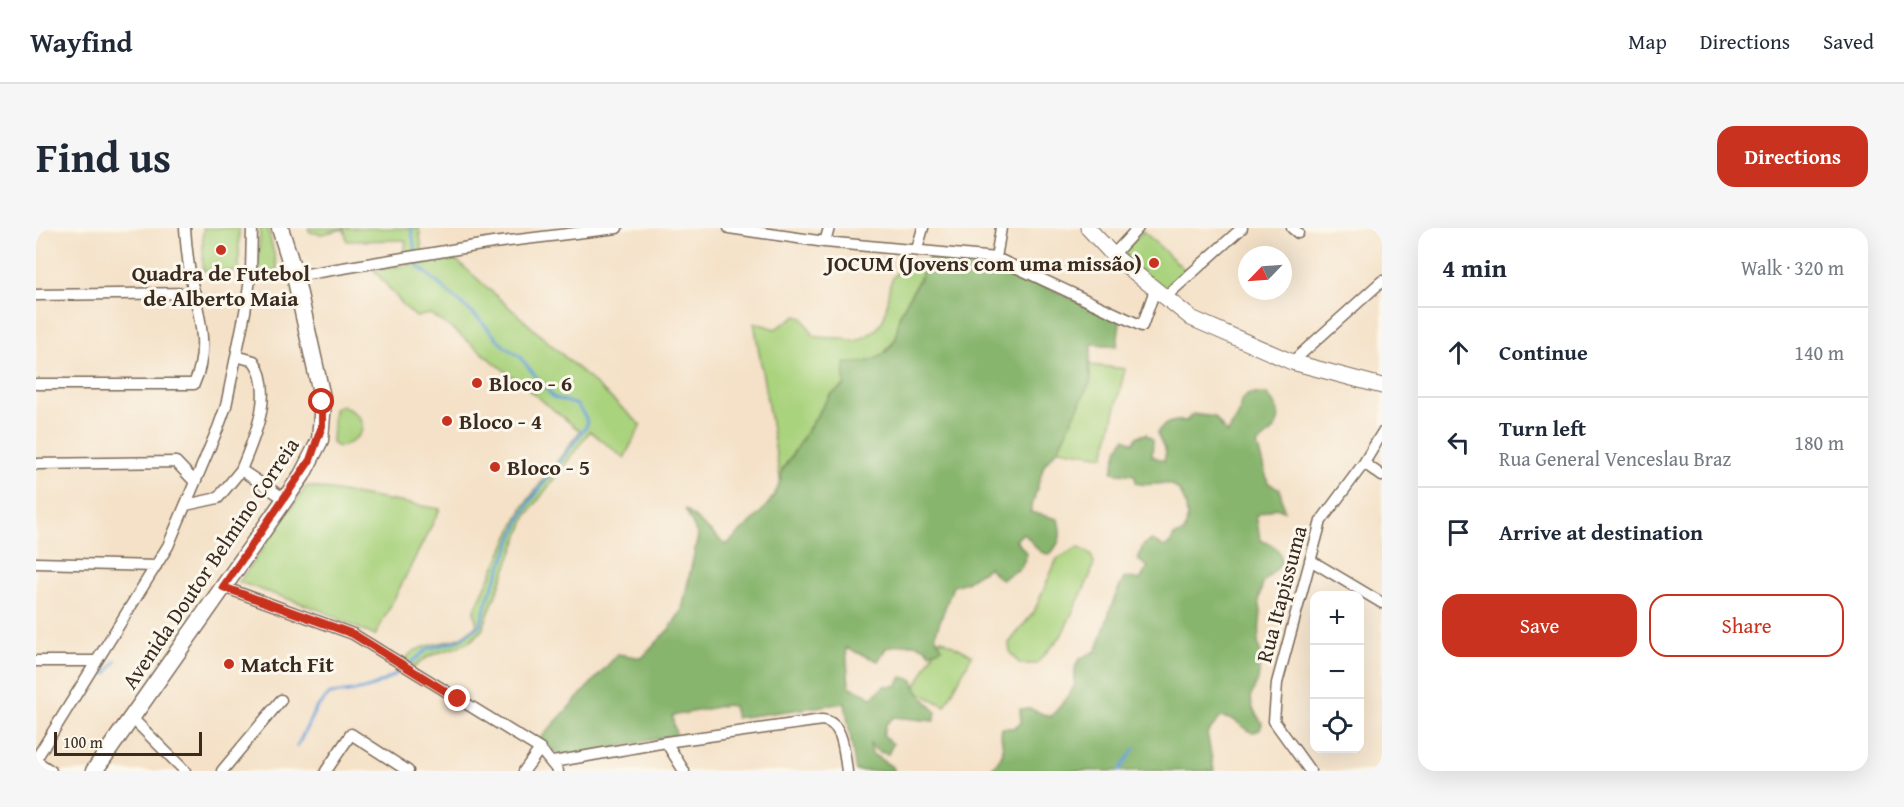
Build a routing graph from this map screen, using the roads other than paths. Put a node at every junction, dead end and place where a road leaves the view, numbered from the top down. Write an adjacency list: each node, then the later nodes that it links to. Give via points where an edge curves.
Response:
1 (185, 228): 18 (street)
2 (252, 228): 21 (street, via 251,273)
3 (280, 228): 16 (main road, Avenida Doutor Belmino Correia)
4 (617, 228): 16 (street)
5 (736, 228): 12 (street)
6 (829, 228): 12 (street)
7 (923, 228): 13 (street)
8 (1001, 228): 15 (street)
9 (1088, 228): 14 (street)
10 (1138, 228): 14 (street)
11 (1242, 228): 19 (street)
12 (825, 242): 13 (street)
13 (918, 249): 15 (street)
14 (1113, 255): 19 (street)
15 (996, 258): 19 (street, via 1142,326)
16 (295, 276): 31 (main road, Avenida Doutor Belmino Correia, via 321,394 322,426 310,460)
17 (1382, 281): 22 (street)
18 (195, 293): 20 (street); 23 (street, via 202,322 202,345 201,365 194,384)
19 (1160, 294): 22 (street, via 1191,318)
20 (36, 295)
21 (236, 356): 28 (street, via 254,361 262,377 263,394 255,438); 30 (street, via 226,406)
22 (1292, 362): 24 (street)
23 (36, 384)
24 (1382, 386)
25 (1382, 433): 26 (street, Rua Itapissuma)
26 (1364, 463): 29 (street); 33 (street, Rua Itapissuma, via 1321,521)
27 (36, 464): 30 (street, via 177,462)
28 (241, 470): 31 (street); 32 (street, via 218,498)
29 (1382, 476)
30 (195, 482): 32 (street)
31 (285, 499): 36 (main road, Avenida Doutor Belmino Correia)
32 (186, 505): 35 (street)
33 (1310, 560): 37 (street); 55 (street, Rua Itapissuma, via 1273,711 1276,727)
34 (36, 563): 35 (street)
35 (156, 566): 38 (street)
36 (223, 587): 41 (main road, Avenida Doutor Belmino Correia); 43 (street, via 353,634)
37 (1382, 603)
38 (95, 661): 39 (street); 44 (street)
39 (36, 662)
40 (281, 700): 49 (street)
41 (132, 718): 47 (main road, Avenida Doutor Belmino Correia); 48 (street)
42 (666, 742): 45 (street); 53 (street); 54 (street, via 830,720 837,726)
43 (540, 749): 45 (street); 52 (street)
44 (36, 760): 46 (street)
45 (555, 767)
46 (51, 771)
47 (94, 771)
48 (185, 771)
49 (222, 771)
50 (326, 771): 51 (street, via 351,734)
51 (408, 771)
52 (524, 771)
53 (684, 771)
54 (847, 771)
55 (1310, 771)

